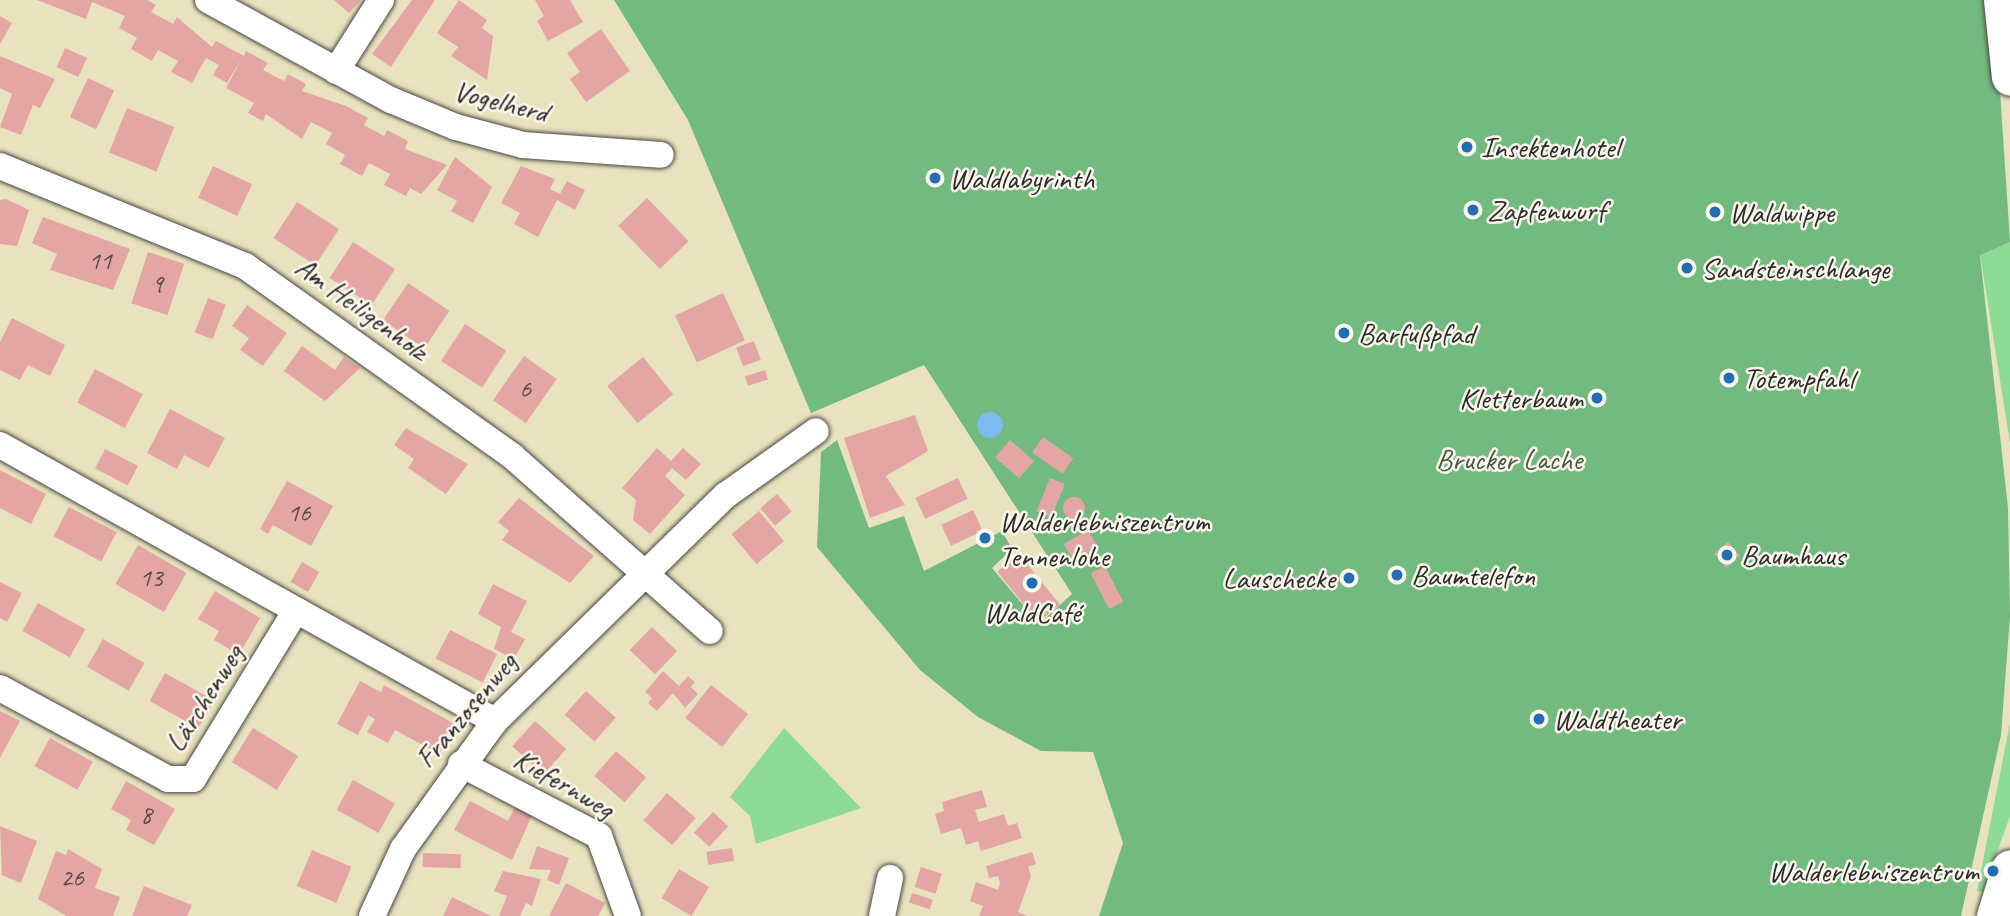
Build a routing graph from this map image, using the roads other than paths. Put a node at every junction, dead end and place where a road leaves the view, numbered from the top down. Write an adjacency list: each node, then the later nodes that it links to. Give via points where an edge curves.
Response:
1 (208, 0): 4 (street, Vogelherd)
2 (381, 0): 4 (street)
3 (2002, 0): 5 (street)
4 (336, 71): 6 (street, Vogelherd, via 426,116 488,137 556,149)
5 (2010, 77)
6 (660, 155)
7 (0, 166): 10 (street, Am Heiligenholz, via 245,266 512,456)
8 (816, 431): 10 (street, Franzosenweg, via 756,470)
9 (0, 445): 11 (street)
10 (644, 571): 12 (street); 14 (street, Franzosenweg)
11 (296, 610): 13 (street, Lärchenweg, via 193,779 169,779); 14 (street)
12 (710, 631)
13 (0, 688)
14 (495, 721): 15 (street, Franzosenweg)
15 (461, 764): 18 (street, Franzosenweg, via 403,849); 19 (street, Kiefernweg, via 599,836)
16 (2010, 867): 21 (street)
17 (890, 878): 20 (street)
18 (372, 916)
19 (628, 916)
20 (882, 916)
21 (1995, 916)

